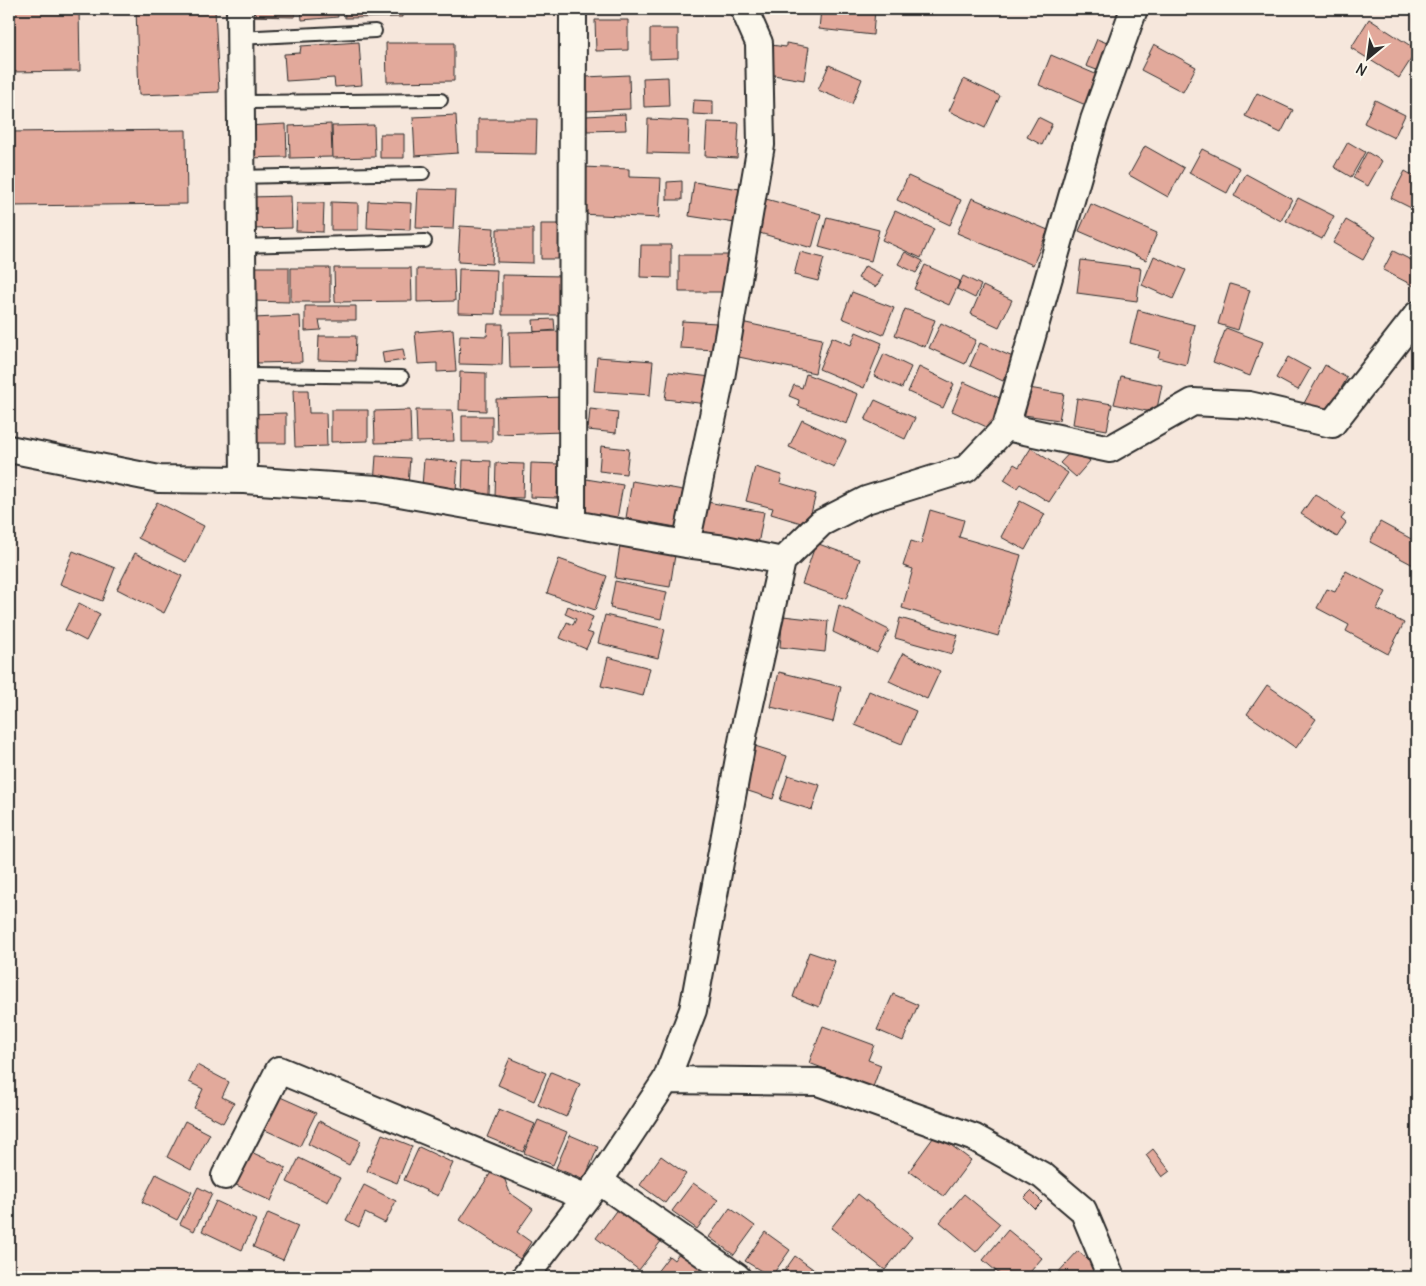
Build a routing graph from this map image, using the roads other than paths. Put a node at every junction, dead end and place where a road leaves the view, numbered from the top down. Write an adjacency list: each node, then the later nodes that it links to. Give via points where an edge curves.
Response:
1 (240, 9): 6 (street)
2 (572, 9): 19 (street)
3 (744, 9): 20 (street, via 759,43 761,145 721,378)
4 (1134, 9): 16 (street, via 1094,120)
5 (375, 31): 6 (lane)
6 (240, 38): 8 (street)
7 (442, 100): 8 (lane)
8 (241, 102): 10 (street)
9 (423, 173): 10 (lane)
10 (242, 177): 12 (street)
11 (425, 241): 12 (lane)
12 (242, 246): 14 (street)
13 (1417, 315): 16 (street, via 1332,424 1249,405 1193,402 1110,449)
14 (243, 375): 15 (lane); 18 (street)
15 (402, 376)
16 (1006, 427): 21 (street, via 966,469 866,500 821,523)
17 (9, 448): 18 (street, via 159,479)
18 (244, 480): 19 (street, via 376,489)
19 (572, 522): 20 (street)
20 (686, 544): 21 (street)
21 (782, 561): 22 (street, via 744,731 693,1010)
22 (666, 1080): 24 (street); 27 (street, via 818,1082 975,1138 1043,1176 1083,1210)
23 (225, 1176): 24 (street, via 279,1070)
24 (592, 1189): 25 (street); 26 (street)
25 (525, 1277)
26 (737, 1277)
27 (1111, 1277)

